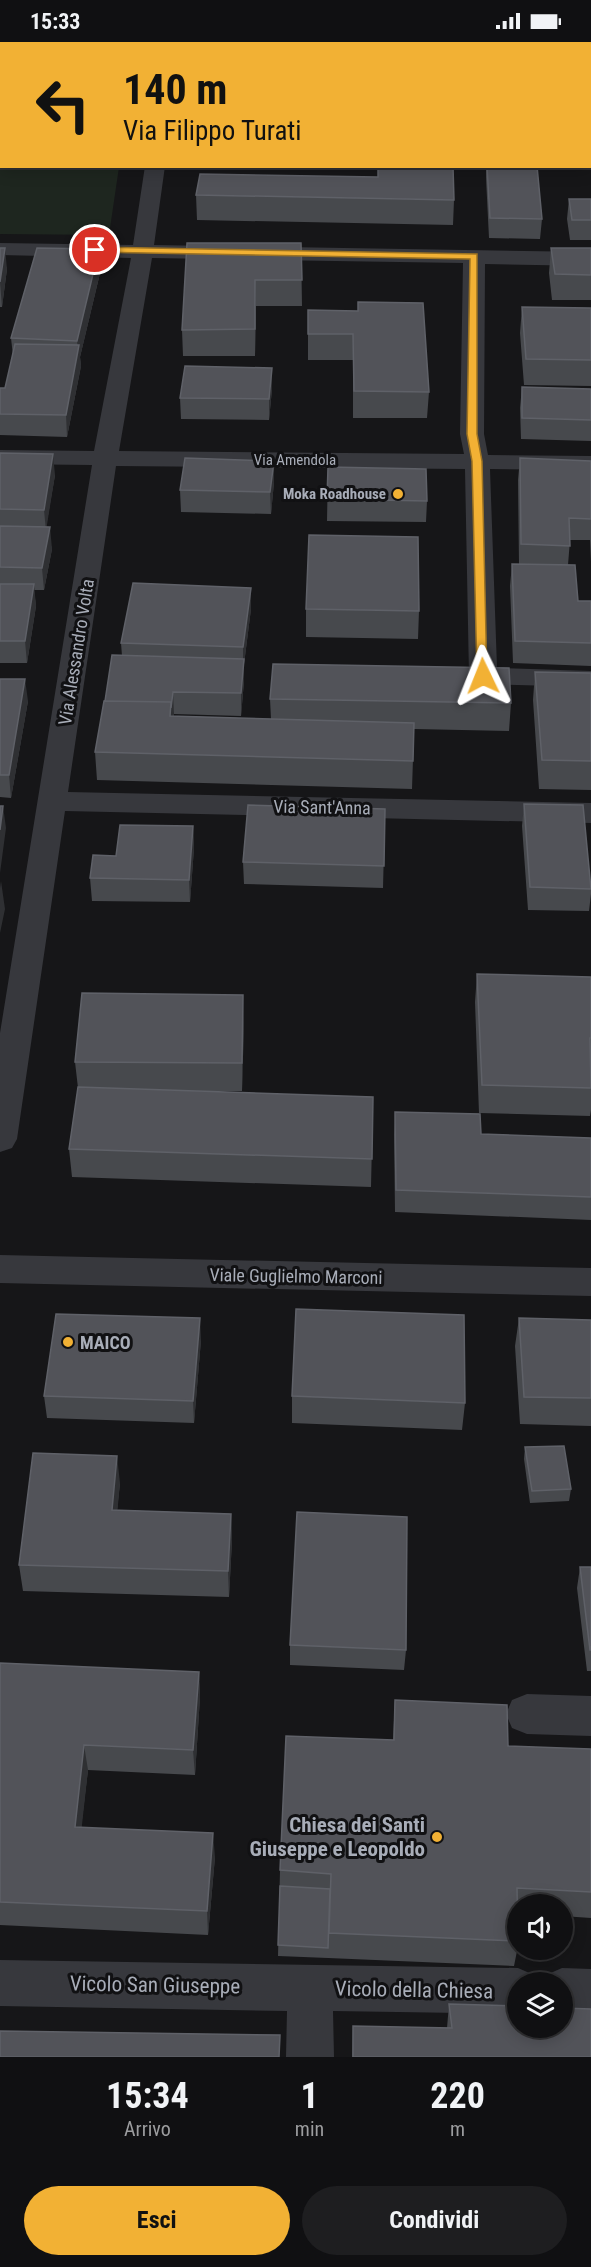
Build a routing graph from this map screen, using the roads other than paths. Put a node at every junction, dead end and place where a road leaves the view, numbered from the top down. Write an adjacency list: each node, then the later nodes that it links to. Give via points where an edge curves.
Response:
1 (155, 168): 3 (street, Via Alessandro Volta)
2 (0, 249): 3 (street)
3 (142, 250): 4 (street); 7 (street, Via Alessandro Volta)
4 (474, 256): 5 (street); 8 (street, via 472,434)
5 (591, 259)
6 (0, 457): 7 (street, Via Amendola)
7 (105, 459): 8 (street, Via Amendola); 11 (street, Via Alessandro Volta)
8 (477, 461): 9 (street, Via Amendola); 10 (street, via 483,676)
9 (591, 463)
10 (591, 679)
11 (53, 801): 12 (street, Via Sant'Anna); 13 (street, Via Alessandro Volta)
12 (591, 813)
13 (0, 1139)
14 (0, 1269): 15 (street, Viale Guglielmo Marconi)
15 (591, 1282)
16 (527, 1714): 17 (street)
17 (591, 1716)
18 (0, 1983): 19 (street, Vicolo San Giuseppe)
19 (310, 1988): 20 (street, Vicolo della Chiesa); 23 (street)
20 (507, 1991)
21 (573, 1991): 22 (street)
22 (591, 1992)
23 (310, 2057)

